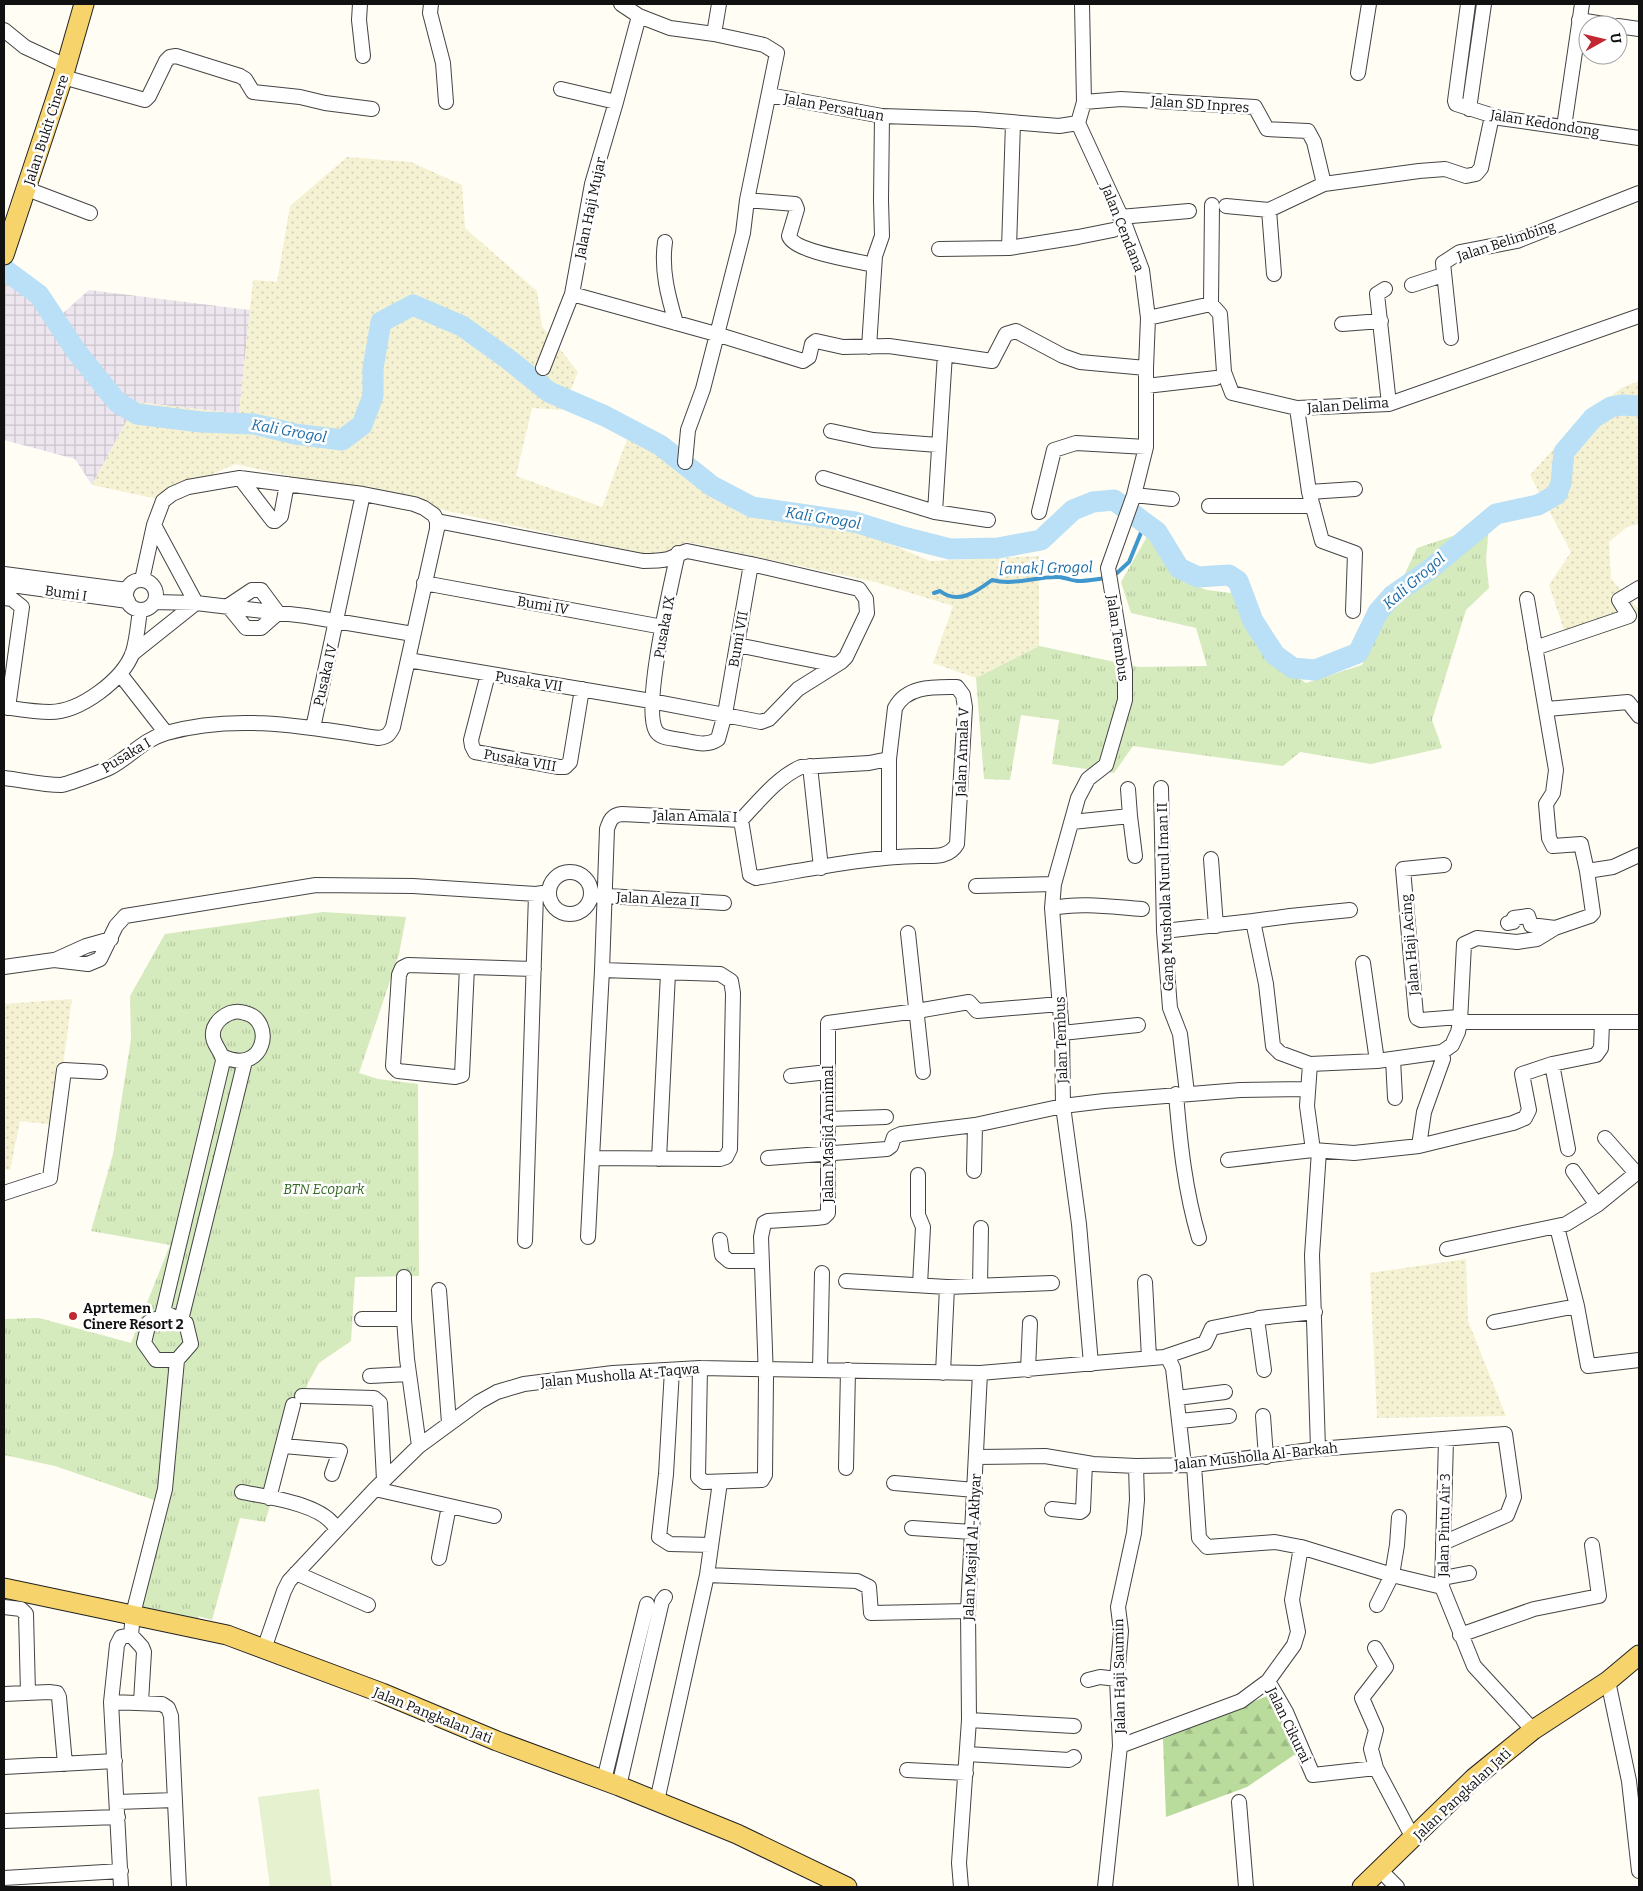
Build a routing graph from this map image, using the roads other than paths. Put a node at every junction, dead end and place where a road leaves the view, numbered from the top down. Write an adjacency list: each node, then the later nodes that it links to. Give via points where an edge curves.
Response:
1 (84, 4): 15 (main road, Jalan Bukit Cinere)
2 (360, 4): 14 (street)
3 (431, 4): 19 (street, via 430,13 443,63)
4 (621, 4): 10 (street, Jalan Persatuan)
5 (719, 4): 13 (street)
6 (1082, 4): 21 (street)
7 (1368, 4): 16 (street)
8 (1468, 4): 23 (street, Jalan Kedondong, via 1455,101)
9 (1484, 4): 23 (street)
10 (639, 16): 13 (street, Jalan Persatuan, via 670,28); 20 (street, Jalan Haji Mujar)
11 (1578, 27): 28 (street)
12 (4, 30): 15 (street)
13 (714, 34): 18 (street, Jalan Persatuan, via 764,46 777,54)
14 (363, 56)
15 (65, 72): 22 (street, via 145,100 166,61 170,56 176,56 240,76 253,92); 31 (main road, Jalan Bukit Cinere)
16 (1358, 73)
17 (561, 89): 20 (street)
18 (769, 95): 24 (street, Jalan Persatuan); 33 (street)
19 (446, 102)
20 (616, 102): 49 (street, Jalan Haji Mujar, via 592,184)
21 (1084, 102): 27 (street); 30 (street, Jalan SD Inpres, via 1121,99 1255,107 1267,129 1308,131 1314,142)
22 (372, 109)
23 (1469, 109): 25 (street, Jalan Kedondong)
24 (882, 116): 26 (street, Jalan Persatuan, via 975,118); 44 (street, via 882,236)
25 (1492, 116): 28 (street, Jalan Kedondong); 30 (street, via 1482,168 1476,174 1466,176 1445,169)
26 (1013, 123): 27 (street, Jalan Persatuan, via 1059,126); 42 (street)
27 (1078, 123): 37 (street, Jalan Cendana)
28 (1564, 127): 29 (street, Jalan Kedondong)
29 (1639, 138)
30 (1324, 184): 34 (street)
31 (27, 189): 36 (street); 38 (main road, Jalan Bukit Cinere)
32 (1639, 193): 46 (street, Jalan Belimbing, via 1517,240 1460,252 1444,263)
33 (747, 200): 44 (street, via 795,204 797,209 789,236 793,242 818,252); 56 (street, via 743,233)
34 (1269, 210): 45 (street); 50 (street, via 1219,206)
35 (1189, 211): 37 (street)
36 (90, 213)
37 (1120, 217): 52 (street, Jalan Cendana, via 1142,270)
38 (8, 230): 43 (main road, Jalan Bukit Cinere)
39 (1113, 230): 42 (street)
40 (665, 242): 54 (street, via 666,288)
41 (939, 248): 42 (street)
42 (1009, 248)
43 (4, 255)
44 (874, 265): 58 (street)
45 (1274, 274)
46 (1444, 275): 47 (street); 57 (street, Jalan Belimbing)
47 (1412, 285)
48 (1385, 289): 53 (street, via 1377,294)
49 (572, 294): 54 (street); 60 (street, Jalan Haji Mujar)
50 (1211, 304): 52 (street); 65 (street, Jalan Delima, via 1220,314 1224,372 1232,393)
51 (1639, 316): 64 (street, Jalan Delima)
52 (1148, 318): 61 (street, Jalan Cendana)
53 (1380, 320): 55 (street); 64 (street)
54 (676, 323): 56 (street)
55 (1342, 324)
56 (716, 334): 58 (street, via 803,360 809,358 812,344 816,341 843,347); 69 (street, via 703,389 688,430)
57 (1451, 338)
58 (869, 347): 59 (street, via 888,346)
59 (945, 354): 61 (street, via 992,361 1006,334 1016,331 1080,362); 67 (street)
60 (542, 368)
61 (1146, 368): 63 (street, Jalan Tembus)
62 (1216, 378): 63 (street)
63 (1146, 386): 68 (street, Jalan Tembus)
64 (1389, 404): 65 (street, Jalan Delima)
65 (1297, 408): 74 (street)
66 (831, 431): 67 (street, via 873,440)
67 (938, 446): 80 (street)
68 (1146, 447): 76 (street, Jalan Tembus); 81 (street, via 1076,444 1054,450)
69 (685, 462)
70 (240, 478): 72 (street); 72 (street, via 273,521 280,516); 84 (street, via 188,486 172,494 164,501)
71 (823, 478): 80 (street)
72 (287, 484): 75 (street)
73 (1355, 489): 74 (street)
74 (1309, 492): 79 (street)
75 (363, 494): 83 (street, via 414,504 434,515); 101 (street, Pusaka IV)
76 (1133, 498): 77 (street); 128 (street, Jalan Tembus, via 1108,573 1125,671 1125,700 1106,765 1088,779 1078,798)
77 (1172, 498)
78 (1209, 506): 79 (street)
79 (1313, 506): 99 (street, via 1322,541 1355,553)
80 (935, 512): 82 (street)
81 (1040, 512)
82 (988, 520)
83 (437, 521): 85 (street, via 642,561 662,560); 89 (street)
84 (154, 525): 88 (street); 96 (street)
85 (678, 553): 86 (street, via 687,551); 102 (street, Pusaka IX)
86 (751, 564): 104 (street, Bumi VII); 108 (street, via 859,589 866,599 867,613 846,657)
87 (4, 574): 92 (street, Bumi I)
88 (142, 580): 92 (street, via 133,583); 95 (street, via 156,590)
89 (424, 583): 102 (street, Bumi IV); 103 (street)
90 (4, 584): 92 (street, Bumi I)
91 (1639, 588): 105 (street, via 1619,600 1629,616)
92 (127, 596): 98 (street, via 130,606)
93 (4, 598): 113 (street, via 12,599 22,607)
94 (1527, 599): 105 (street)
95 (155, 602): 96 (street); 98 (street, via 151,607)
96 (196, 602): 97 (street); 106 (street)
97 (228, 606): 100 (street); 100 (street, via 246,628 260,628); 100 (street, via 252,590 261,590)
98 (140, 610): 106 (street)
99 (1353, 611)
100 (278, 613): 101 (street)
101 (337, 621): 103 (street); 117 (street, Pusaka IV)
102 (662, 627): 112 (street, Pusaka IX)
103 (413, 634): 107 (street)
104 (737, 645): 108 (street); 115 (street, Bumi VII)
105 (1535, 648): 114 (street)
106 (132, 654): 110 (street)
107 (408, 660): 109 (street, Pusaka VII); 117 (street, Pusaka I, via 390,734 378,738)
108 (836, 665): 115 (street, Pusaka VII, via 798,689 765,722)
109 (488, 674): 111 (street, Pusaka VII); 111 (street, Pusaka VIII, via 471,740 475,752 559,767 570,762)
110 (116, 678): 113 (street, via 84,702 64,710 50,712); 118 (street)
111 (582, 689): 112 (street, Pusaka VII)
112 (651, 701): 115 (street, Pusaka VII); 115 (street, Pusaka IX, via 656,732 663,737 708,744 718,739)
113 (6, 707)
114 (1547, 709): 116 (street, via 1628,702); 135 (street, via 1556,770 1553,793 1546,804 1549,838 1553,846 1580,844)
115 (725, 714)
116 (1639, 716)
117 (313, 728): 118 (street, Pusaka I, via 217,722)
118 (163, 734): 122 (street, Pusaka I, via 144,742 111,767 62,785)
119 (889, 760): 120 (street, Jalan Amala I); 123 (street); 130 (street, Jalan Amala V, via 895,708 899,700 925,687 957,687 963,695 965,707 958,844 954,851 945,855)
120 (869, 763): 121 (street, Jalan Amala I); 123 (street)
121 (810, 766): 127 (street, Jalan Amala I, via 792,771); 134 (street)
122 (4, 778)
123 (889, 784): 130 (street)
124 (1161, 788): 148 (street, Gang Musholla Nurul Iman II)
125 (1128, 789): 126 (street)
126 (1130, 816): 128 (street); 131 (street)
127 (742, 820): 134 (street, via 750,875 756,878); 139 (street, Jalan Amala I, via 616,814 607,829)
128 (1072, 822): 136 (street, Jalan Tembus)
129 (1639, 854): 135 (street, via 1614,867)
130 (890, 856): 134 (street)
131 (1135, 856)
132 (1211, 859): 146 (street)
133 (1444, 865): 158 (street, Jalan Haji Acing, via 1403,869 1416,1015 1421,1020)
134 (821, 868)
135 (1587, 871): 147 (street, via 1593,913)
136 (1054, 884): 137 (street); 141 (street, Jalan Tembus)
137 (976, 886)
138 (542, 893): 139 (street, via 556,908 572,914 581,911); 139 (street, via 558,875 568,872 586,879); 151 (street, via 316,885 125,916 116,926 100,959 88,964 54,960); 153 (street)
139 (598, 896): 140 (street, Jalan Aleza II); 154 (street)
140 (724, 903)
141 (1052, 908): 142 (street, via 1082,905); 156 (street, Jalan Tembus)
142 (1142, 909)
143 (1350, 910): 144 (street)
144 (1253, 921): 146 (street); 168 (street, via 1266,984 1273,1046 1280,1054)
145 (1508, 923): 147 (street, via 1514,918 1528,916 1531,925)
146 (1216, 926): 148 (street)
147 (1555, 928): 158 (street, via 1546,935 1517,942 1476,938 1464,944)
148 (1164, 931): 175 (street, Gang Musholla Nurul Iman II, via 1170,1008 1180,1034)
149 (908, 933): 157 (street)
150 (1363, 964): 167 (street)
151 (4, 967)
152 (467, 967): 152 (street, via 462,1075 398,1071 393,1066 402,968 408,965); 153 (street)
153 (534, 969): 201 (street)
154 (602, 970): 155 (street); 186 (street)
155 (668, 973): 188 (street); 188 (street, via 720,974 731,981 730,1149 726,1157 720,1159)
156 (1060, 1004): 157 (street, via 977,1011 969,1002); 162 (street, Jalan Tembus)
157 (917, 1011): 171 (street, Jalan Masjid Annimal, via 828,1023); 172 (street)
158 (1460, 1019): 159 (street); 163 (street, via 1452,1045)
159 (1602, 1022): 160 (street); 169 (street, via 1601,1048 1596,1055)
160 (1639, 1022)
161 (1138, 1025): 162 (street)
162 (1062, 1033): 177 (street, Jalan Tembus)
163 (1442, 1052): 165 (street); 182 (street, via 1443,1059 1424,1112)
164 (222, 1056): 166 (street); 166 (street, via 214,1044 214,1029 222,1016 236,1011 251,1014 261,1025 264,1040 257,1053); 204 (street)
165 (1393, 1059): 167 (street); 176 (street)
166 (244, 1061): 206 (street)
167 (1376, 1061): 168 (street)
168 (1310, 1064): 174 (street)
169 (1552, 1064): 182 (street, via 1522,1074 1529,1110 1526,1118); 183 (street)
170 (100, 1072): 194 (street, via 64,1070 50,1178)
171 (828, 1072): 173 (street); 179 (street, Jalan Masjid Annimal)
172 (923, 1072)
173 (791, 1076)
174 (1308, 1089): 175 (street); 184 (street)
175 (1182, 1094): 177 (street); 199 (street, Gang Musholla Nurul Iman II, via 1182,1160)
176 (1395, 1098)
177 (1063, 1106): 180 (street); 228 (street, Jalan Tembus, via 1079,1224)
178 (886, 1117): 179 (street)
179 (828, 1119): 185 (street, Jalan Masjid Annimal)
180 (975, 1125): 185 (street, via 901,1134 894,1137 887,1149); 190 (street)
181 (1605, 1138): 192 (street)
182 (1420, 1146): 184 (street, via 1354,1153)
183 (1568, 1149)
184 (1316, 1151): 189 (street); 216 (street, via 1312,1255)
185 (827, 1153): 187 (street); 203 (street, Jalan Masjid Annimal, via 828,1213 824,1217 764,1223)
186 (592, 1158): 188 (street); 198 (street)
187 (768, 1158)
188 (659, 1159)
189 (1228, 1160)
190 (974, 1171)
191 (1573, 1171): 195 (street)
192 (1637, 1172): 195 (street)
193 (918, 1175): 211 (street, via 918,1215 923,1226)
194 (4, 1193)
195 (1597, 1205): 196 (street)
196 (1557, 1227): 202 (street); 215 (street)
197 (981, 1228): 212 (street)
198 (588, 1237)
199 (1199, 1238)
200 (720, 1240): 203 (street, via 722,1255 729,1261)
201 (526, 1241)
202 (1447, 1249)
203 (762, 1261): 230 (street, Jalan Masjid Annimal)
204 (173, 1270): 206 (street); 217 (street)
205 (822, 1273): 232 (street)
206 (192, 1274): 221 (street)
207 (404, 1277): 219 (street)
208 (846, 1281): 211 (street)
209 (1145, 1282): 225 (street)
210 (1052, 1283): 212 (street)
211 (920, 1285): 213 (street)
212 (980, 1286): 213 (street)
213 (946, 1287): 236 (street)
214 (439, 1290): 245 (street)
215 (1577, 1306): 222 (street); 227 (street, via 1588,1366)
216 (1315, 1312): 220 (street); 249 (street)
217 (162, 1316): 221 (street, via 168,1314); 226 (street, via 149,1322 144,1343 156,1360)
218 (362, 1319): 219 (street)
219 (404, 1319): 238 (street)
220 (1257, 1319): 224 (street, Jalan Musholla At-Taqwa, via 1212,1328 1204,1343); 235 (street)
221 (181, 1320): 226 (street, via 186,1323 191,1344)
222 (1494, 1322)
223 (1030, 1323): 234 (street)
224 (1164, 1357): 225 (street, Jalan Musholla At-Taqwa); 241 (street, via 1173,1368)
225 (1148, 1358): 228 (street, Jalan Musholla At-Taqwa)
226 (177, 1360): 287 (street, via 165,1489)
227 (1639, 1360)
228 (1091, 1364): 234 (street, Jalan Musholla At-Taqwa)
229 (700, 1368): 230 (street, Jalan Musholla At-Taqwa); 231 (street, Jalan Musholla At-Taqwa); 257 (street, via 698,1477 704,1482)
230 (765, 1368): 232 (street, Jalan Musholla At-Taqwa); 257 (street, Jalan Masjid Annimal, via 764,1478)
231 (672, 1370): 245 (street, Jalan Musholla At-Taqwa, via 613,1373 524,1384 498,1392); 271 (street, via 659,1537 670,1544)
232 (820, 1370): 233 (street, Jalan Musholla At-Taqwa)
233 (848, 1370): 236 (street, Jalan Musholla At-Taqwa); 255 (street)
234 (1028, 1370): 237 (street, Jalan Musholla At-Taqwa)
235 (1264, 1370)
236 (943, 1373): 237 (street, Jalan Musholla At-Taqwa)
237 (980, 1373): 250 (street, Jalan Masjid Al-Akhyar)
238 (408, 1374): 239 (street); 248 (street)
239 (370, 1376)
240 (1225, 1392): 241 (street)
241 (1177, 1398): 244 (street)
242 (1229, 1416): 244 (street)
243 (1264, 1416): 251 (street)
244 (1180, 1421): 253 (street)
245 (449, 1423): 248 (street, Jalan Musholla At-Taqwa)
246 (1446, 1440): 249 (street, Jalan Musholla Al-Barkah); 270 (street, Jalan Pintu Air 3); 270 (street, Jalan Musholla Al-Barkah, via 1505,1434 1514,1497 1506,1515)
247 (284, 1446): 256 (street, via 340,1451); 259 (street, via 298,1400 374,1398 380,1403); 262 (street)
248 (420, 1446): 259 (street, Jalan Musholla At-Taqwa)
249 (1318, 1449): 251 (street, Jalan Musholla Al-Barkah)
250 (977, 1457): 252 (street, Jalan Musholla Al-Barkah, via 1045,1456); 260 (street, Jalan Masjid Al-Akhyar)
251 (1266, 1457): 253 (street, Jalan Musholla Al-Barkah)
252 (1084, 1463): 254 (street, Jalan Musholla Al-Barkah); 264 (street, via 1083,1510)
253 (1189, 1465): 254 (street, Jalan Musholla Al-Barkah); 273 (street, via 1200,1538 1207,1547 1275,1542)
254 (1136, 1466): 293 (street, Jalan Haji Saumin, via 1134,1533 1118,1607 1122,1631)
255 (846, 1468)
256 (332, 1474)
257 (720, 1482): 271 (street)
258 (894, 1483): 260 (street)
259 (379, 1485): 263 (street); 268 (street, Jalan Musholla At-Taqwa)
260 (975, 1490): 269 (street, Jalan Masjid Al-Akhyar)
261 (242, 1492): 262 (street)
262 (269, 1498): 268 (street, via 307,1506 332,1520)
263 (449, 1506): 265 (street); 274 (street)
264 (1052, 1509)
265 (494, 1516)
266 (1400, 1517): 278 (street)
267 (912, 1528): 269 (street)
268 (336, 1529): 275 (street, Jalan Musholla At-Taqwa)
269 (972, 1532): 286 (street, Jalan Masjid Al-Akhyar)
270 (1443, 1543): 279 (street, Jalan Pintu Air 3)
271 (711, 1545): 277 (street)
272 (1592, 1545): 289 (street, via 1599,1596 1534,1609)
273 (1301, 1547): 278 (street); 296 (street, via 1292,1600 1298,1632 1294,1645)
274 (439, 1558)
275 (296, 1572): 283 (street); 291 (street, Jalan Musholla At-Taqwa, via 284,1591)
276 (1470, 1573): 279 (street)
277 (707, 1575): 286 (street, via 857,1581 869,1587 871,1612); 315 (street)
278 (1392, 1575): 279 (street); 284 (street)
279 (1442, 1583): 289 (street, Jalan Pintu Air 3)
280 (4, 1588): 287 (main road, Jalan Pangkalan Jati)
281 (665, 1597): 313 (street)
282 (647, 1604): 313 (street)
283 (368, 1605)
284 (1377, 1605)
285 (4, 1607): 297 (street, via 21,1609 26,1614)
286 (968, 1611): 301 (street, Jalan Masjid Al-Akhyar)
287 (133, 1614): 288 (street); 291 (main road, Jalan Pangkalan Jati, via 227,1636)
288 (131, 1635): 299 (street, via 120,1637 117,1645); 300 (street, via 144,1652)
289 (1460, 1635): 303 (street, Jalan Pintu Air 3, via 1474,1666)
290 (1375, 1648): 310 (street, via 1386,1667 1362,1698 1376,1730 1371,1749)
291 (264, 1649): 313 (main road, Jalan Pangkalan Jati)
292 (1639, 1655): 295 (main road, Jalan Pangkalan Jati)
293 (1117, 1679): 294 (street, via 1100,1677); 304 (street, Jalan Haji Saumin)
294 (1088, 1680)
295 (1608, 1680): 303 (main road, Jalan Pangkalan Jati); 323 (street, via 1629,1781)
296 (1268, 1681): 304 (street, via 1241,1701); 310 (street, Jalan Cikurai, via 1286,1712 1313,1775)
297 (28, 1693): 298 (street); 308 (street, via 57,1693 60,1698)
298 (4, 1694)
299 (111, 1702): 300 (street); 307 (street)
300 (141, 1702): 314 (street, via 162,1704 171,1716)
301 (969, 1720): 302 (street); 305 (street, Jalan Masjid Al-Akhyar)
302 (1074, 1726)
303 (1532, 1730): 320 (main road, Jalan Pangkalan Jati, via 1474,1778)
304 (1120, 1746): 329 (street, Jalan Haji Saumin)
305 (967, 1754): 306 (street, via 1069,1760); 312 (street, Jalan Masjid Al-Akhyar)
306 (1074, 1757)
307 (115, 1761): 308 (street); 316 (street)
308 (65, 1764): 309 (street)
309 (4, 1767)
310 (1376, 1768): 320 (street)
311 (907, 1770): 312 (street)
312 (966, 1773): 328 (street, Jalan Masjid Al-Akhyar, via 959,1863)
313 (611, 1783): 315 (main road, Jalan Pangkalan Jati)
314 (175, 1800): 316 (street); 326 (street)
315 (657, 1801): 327 (main road, Jalan Pangkalan Jati, via 737,1834)
316 (117, 1802): 318 (street)
317 (1239, 1802): 330 (street)
318 (118, 1817): 319 (street); 321 (street)
319 (4, 1821)
320 (1414, 1838): 322 (main road, Jalan Pangkalan Jati)
321 (121, 1871): 324 (street); 325 (street)
322 (1381, 1871): 331 (main road, Jalan Pangkalan Jati); 332 (street)
323 (1639, 1872)
324 (4, 1878)
325 (122, 1887)
326 (180, 1887)
327 (847, 1887)
328 (962, 1887)
329 (1105, 1887)
330 (1246, 1887)
331 (1362, 1887)
332 (1397, 1887)

